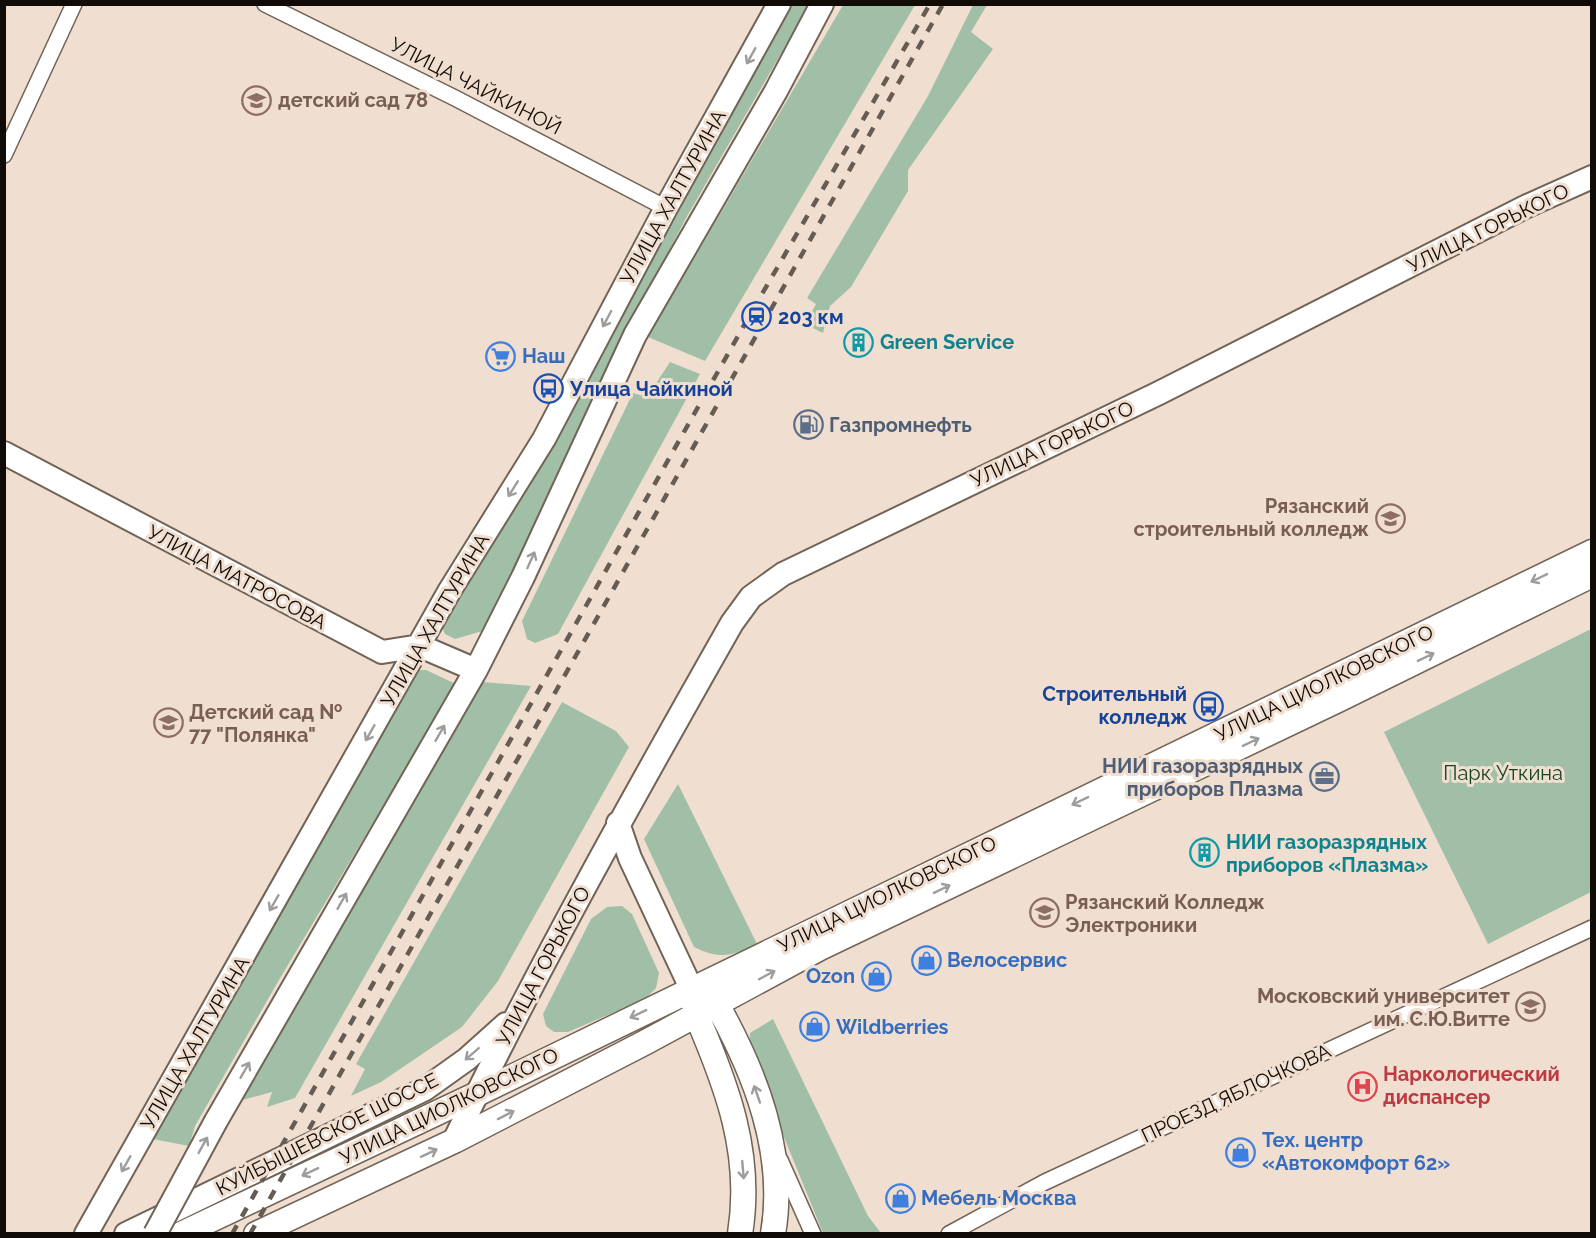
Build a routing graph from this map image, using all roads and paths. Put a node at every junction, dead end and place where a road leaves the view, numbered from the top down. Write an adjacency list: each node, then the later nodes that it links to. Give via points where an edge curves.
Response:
1 (74, 4): 5 (street)
2 (265, 4): 7 (street, УЛИЦА ЧАЙКИНОЙ)
3 (779, 4): 7 (main road, УЛИЦА ХАЛТУРИНА, one-way to 7)
4 (822, 4): 12 (main road, УЛИЦА ХАЛТУРИНА, one-way to 4, via 635,335)
5 (4, 155)
6 (1592, 177): 13 (main road, УЛИЦА ГОРЬКОГО, via 1525,207 1159,393 783,574 752,597 732,623)
7 (666, 208): 11 (main road, УЛИЦА ХАЛТУРИНА, one-way to 11, via 544,439 450,590)
8 (4, 453): 11 (main road, УЛИЦА МАТРОСОВА, via 382,652)
9 (1592, 552): 15 (main road, УЛИЦА ЦИОЛКОВСКОГО, one-way to 15)
10 (1592, 575): 16 (main road, УЛИЦА ЦИОЛКОВСКОГО, one-way to 10, via 820,948)
11 (420, 646): 12 (main road); 21 (main road, УЛИЦА ХАЛТУРИНА, one-way to 21)
12 (476, 670): 23 (main road, УЛИЦА ХАЛТУРИНА, one-way to 12, bridge)
13 (618, 823): 15 (main road, via 630,858); 17 (main road, УЛИЦА ГОРЬКОГО)
14 (1592, 928): 29 (street, ПРОЕЗД ЯБЛОЧКОВА, via 1045,1182)
15 (691, 988): 16 (main road); 18 (main road, УЛИЦА ЦИОЛКОВСКОГО, one-way to 18)
16 (706, 1009): 19 (main road, one-way to 16, via 742,1054); 20 (main road, УЛИЦА ЦИОЛКОВСКОГО, one-way to 16); 26 (main road, one-way to 26, via 740,1140 744,1175)
17 (516, 1015): 18 (main road, УЛИЦА ГОРЬКОГО); 22 (main road, КУЙБЫШЕВСКОЕ ШОССЕ, one-way to 22, via 467,1059 425,1089)
18 (477, 1094): 20 (main road, УЛИЦА ГОРЬКОГО); 24 (main road, УЛИЦА ЦИОЛКОВСКОГО, one-way to 24)
19 (770, 1138): 27 (main road, via 777,1180); 28 (street)
20 (453, 1142): 25 (main road, УЛИЦА ЦИОЛКОВСКОГО, one-way to 20)
21 (86, 1233)
22 (126, 1233)
23 (155, 1233)
24 (181, 1233)
25 (256, 1233)
26 (740, 1233)
27 (773, 1233)
28 (813, 1233)
29 (949, 1233)

